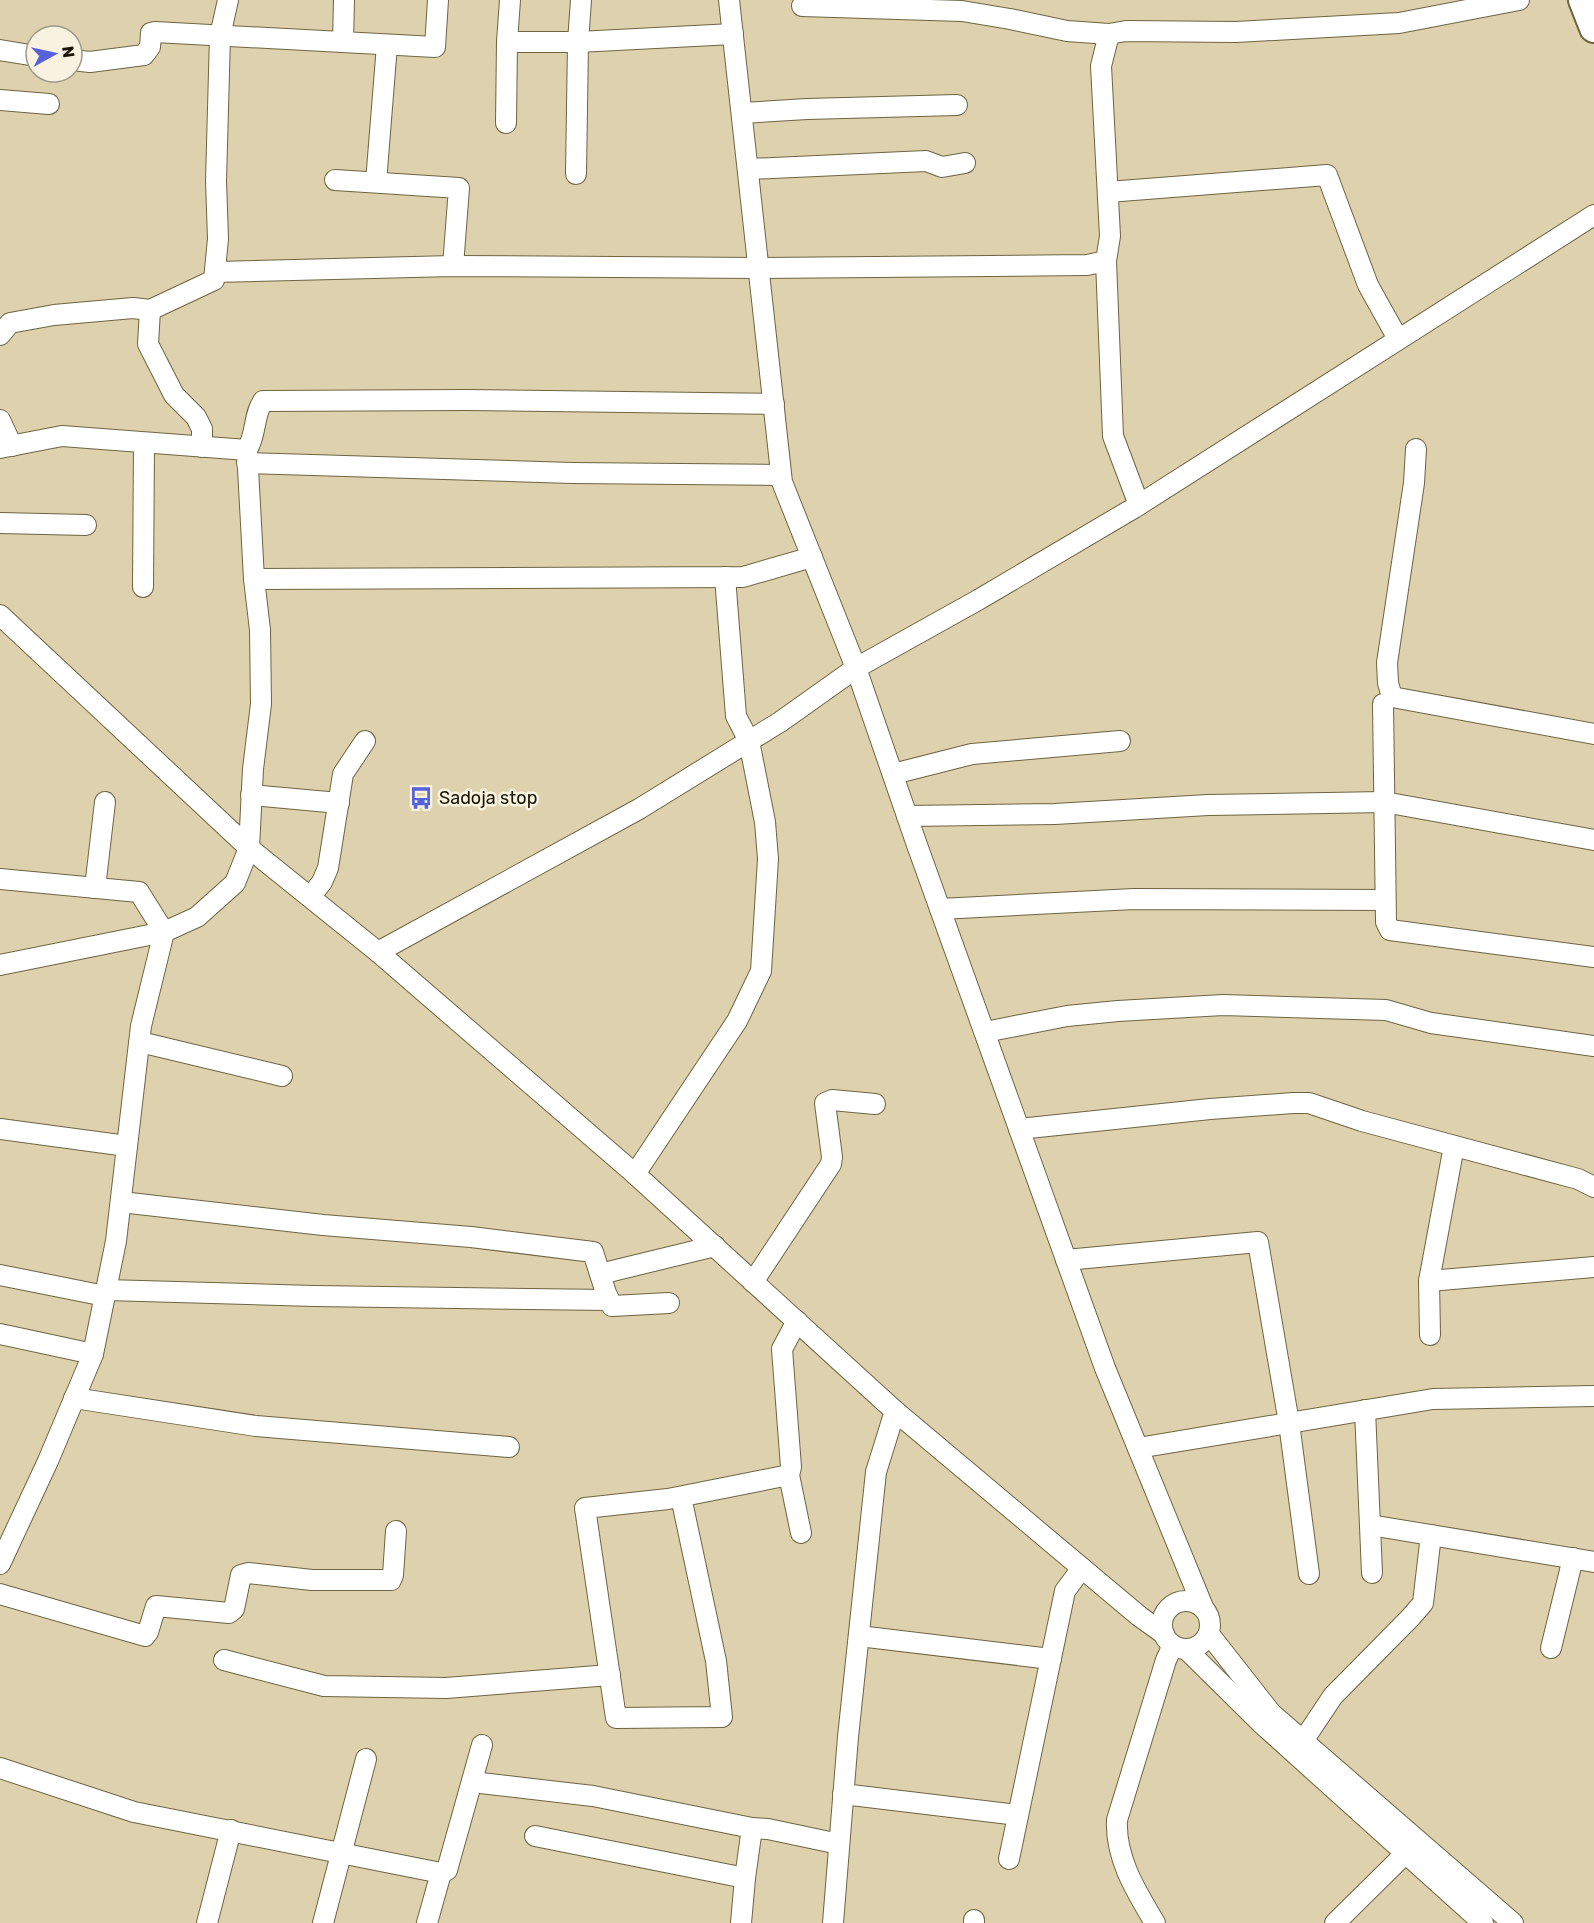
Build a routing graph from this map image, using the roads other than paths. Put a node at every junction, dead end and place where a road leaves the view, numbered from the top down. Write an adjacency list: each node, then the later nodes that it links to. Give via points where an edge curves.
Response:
1 (228, 0): 13 (street)
2 (344, 0): 14 (street)
3 (438, 0): 17 (street, via 435,47)
4 (510, 0): 15 (street)
5 (581, 0): 16 (street)
6 (729, 0): 11 (street)
7 (1519, 0): 12 (street, via 1400,23)
8 (1583, 0): 10 (highway)
9 (802, 6): 12 (street, via 962,11 1067,31)
10 (1594, 28)
11 (733, 34): 16 (street); 24 (street)
12 (1109, 34): 31 (street, via 1101,66)
13 (220, 36): 14 (street); 20 (street, via 155,32 151,33 150,47 144,55); 36 (street)
14 (343, 42): 17 (street)
15 (507, 42): 16 (street); 25 (street)
16 (578, 42): 28 (street)
17 (387, 45): 30 (street)
18 (0, 50): 19 (street)
19 (24, 54)
20 (84, 61)
21 (0, 100): 22 (street)
22 (49, 104)
23 (957, 105): 24 (street)
24 (742, 113): 27 (street)
25 (506, 123)
26 (965, 164): 27 (street, via 942,167 926,161)
27 (749, 169): 35 (street)
28 (576, 174)
29 (335, 180): 30 (street)
30 (376, 182): 34 (street, via 459,188)
31 (1107, 192): 33 (street, via 1110,236); 39 (street, via 1327,175 1368,285)
32 (1594, 215): 39 (street)
33 (1106, 261): 35 (street, via 1087,265); 48 (street, via 1113,436)
34 (453, 266): 35 (street); 36 (street)
35 (759, 268): 40 (street)
36 (215, 272): 37 (street, via 214,280)
37 (150, 310): 38 (street, via 54,315 10,323); 44 (street, via 148,344 174,395 196,417 202,429)
38 (0, 335)
39 (1398, 339): 48 (street)
40 (774, 404): 46 (street, via 263,401); 47 (street)
41 (0, 420): 43 (street)
42 (144, 443): 43 (street, via 62,436); 44 (street); 54 (street)
43 (6, 447)
44 (202, 447): 46 (street)
45 (1416, 449): 58 (street, via 1387,663 1392,697)
46 (247, 456): 47 (street, via 572,474); 53 (street)
47 (782, 475): 51 (street)
48 (1139, 504): 56 (street)
49 (0, 524): 50 (street)
50 (86, 525)
51 (812, 557): 52 (street, via 743,577); 56 (street)
52 (725, 577): 53 (street); 60 (street, via 736,716)
53 (254, 579): 63 (street, via 260,630 261,704)
54 (143, 587)
55 (0, 615): 69 (street)
56 (856, 668): 60 (street); 62 (street)
57 (1383, 704): 65 (street)
58 (1594, 734)
59 (365, 741): 66 (street, via 343,774)
60 (749, 741): 76 (street, via 639,809); 88 (street, via 768,859 760,971 737,1021)
61 (1120, 741): 62 (street, via 972,754)
62 (893, 774): 67 (street)
63 (252, 795): 66 (street); 69 (street)
64 (105, 802): 71 (street)
65 (1384, 802): 67 (street); 68 (street); 73 (street)
66 (339, 803): 72 (street, via 328,868)
67 (907, 816): 74 (street)
68 (1594, 840)
69 (249, 848): 72 (street); 75 (street, via 235,883 197,917)
70 (0, 879): 71 (street)
71 (95, 888): 75 (street, via 140,892)
72 (309, 897): 76 (street)
73 (1385, 900): 74 (street, via 1134,899); 77 (street, via 1390,930)
74 (940, 909): 79 (street)
75 (164, 932): 78 (street); 80 (street)
76 (378, 952): 88 (street)
77 (1594, 957)
78 (0, 965)
79 (984, 1032): 81 (street, via 1067,1016 1223,1005 1386,1010 1431,1023); 84 (street)
80 (140, 1042): 82 (street); 86 (street)
81 (1594, 1046)
82 (282, 1076)
83 (874, 1104): 97 (street, via 832,1100 825,1103 831,1164)
84 (1019, 1129): 87 (street, via 1309,1103); 92 (street)
85 (0, 1130): 86 (street)
86 (127, 1146): 90 (street)
87 (1454, 1146): 89 (street, via 1578,1179); 96 (street)
88 (635, 1174): 91 (street)
89 (1594, 1187)
90 (121, 1202): 94 (street, via 593,1252); 98 (street)
91 (715, 1246): 94 (street); 97 (street)
92 (1066, 1260): 109 (street, via 1258,1242); 111 (street)
93 (1594, 1267): 96 (street)
94 (600, 1274): 99 (street)
95 (0, 1275): 98 (street)
96 (1429, 1281): 103 (street)
97 (753, 1282): 101 (street)
98 (105, 1293): 99 (street); 104 (street)
99 (608, 1300): 100 (street, via 612,1306)
100 (669, 1304)
101 (796, 1321): 108 (street); 112 (street, via 782,1349)
102 (0, 1334): 104 (street)
103 (1431, 1335)
104 (93, 1354): 106 (street)
105 (1594, 1396): 107 (street, via 1433,1399)
106 (74, 1398): 110 (street, via 256,1426); 118 (street)
107 (1365, 1410): 109 (street); 114 (street)
108 (896, 1411): 121 (street); 127 (street, via 876,1472)
109 (1289, 1423): 111 (street); 123 (street)
110 (509, 1447)
111 (1138, 1448): 125 (street)
112 (789, 1475): 113 (street); 116 (street)
113 (681, 1497): 132 (street, via 585,1508); 132 (street, via 716,1661 722,1717 616,1718)
114 (1370, 1525): 117 (street); 122 (street)
115 (396, 1531): 124 (street, via 391,1580 312,1580 248,1573 241,1575 234,1609 229,1613 156,1605 146,1636)
116 (801, 1533)
117 (1431, 1535): 119 (street); 134 (street, via 1423,1603 1333,1696)
118 (1, 1557)
119 (1573, 1558): 120 (street); 129 (street)
120 (1594, 1562)
121 (1082, 1568): 128 (street); 130 (street, via 1065,1592)
122 (1372, 1573)
123 (1309, 1574)
124 (0, 1594)
125 (1203, 1607): 126 (street, via 1210,1620); 128 (street, via 1183,1601 1170,1607 1163,1620)
126 (1209, 1634): 128 (street, via 1200,1645); 133 (street)
127 (859, 1636): 130 (street); 139 (street)
128 (1175, 1643): 133 (street); 155 (street, via 1166,1660 1117,1820 1116,1836 1130,1880)
129 (1551, 1648)
130 (1051, 1659): 140 (street)
131 (224, 1660): 132 (street, via 324,1686 446,1688)
132 (610, 1675)
133 (1266, 1718): 134 (street); 146 (street)
134 (1303, 1741): 158 (street)
135 (482, 1745): 138 (street)
136 (366, 1759): 145 (street)
137 (0, 1768): 142 (street, via 134,1812)
138 (472, 1782): 141 (street, via 592,1796); 148 (street, via 447,1870)
139 (843, 1794): 140 (street); 144 (street)
140 (1018, 1815): 147 (street)
141 (752, 1828): 144 (street); 149 (street)
142 (231, 1830): 145 (street); 150 (street)
143 (535, 1836): 149 (street)
144 (839, 1844): 154 (street)
145 (341, 1853): 148 (street); 151 (street)
146 (1406, 1853): 156 (street); 157 (street)
147 (1009, 1859)
148 (441, 1873): 152 (street)
149 (745, 1878): 153 (street)
150 (207, 1923)
151 (323, 1923)
152 (428, 1923)
153 (741, 1923)
154 (833, 1923)
155 (1155, 1923)
156 (1335, 1923)
157 (1483, 1923)
158 (1513, 1923)

